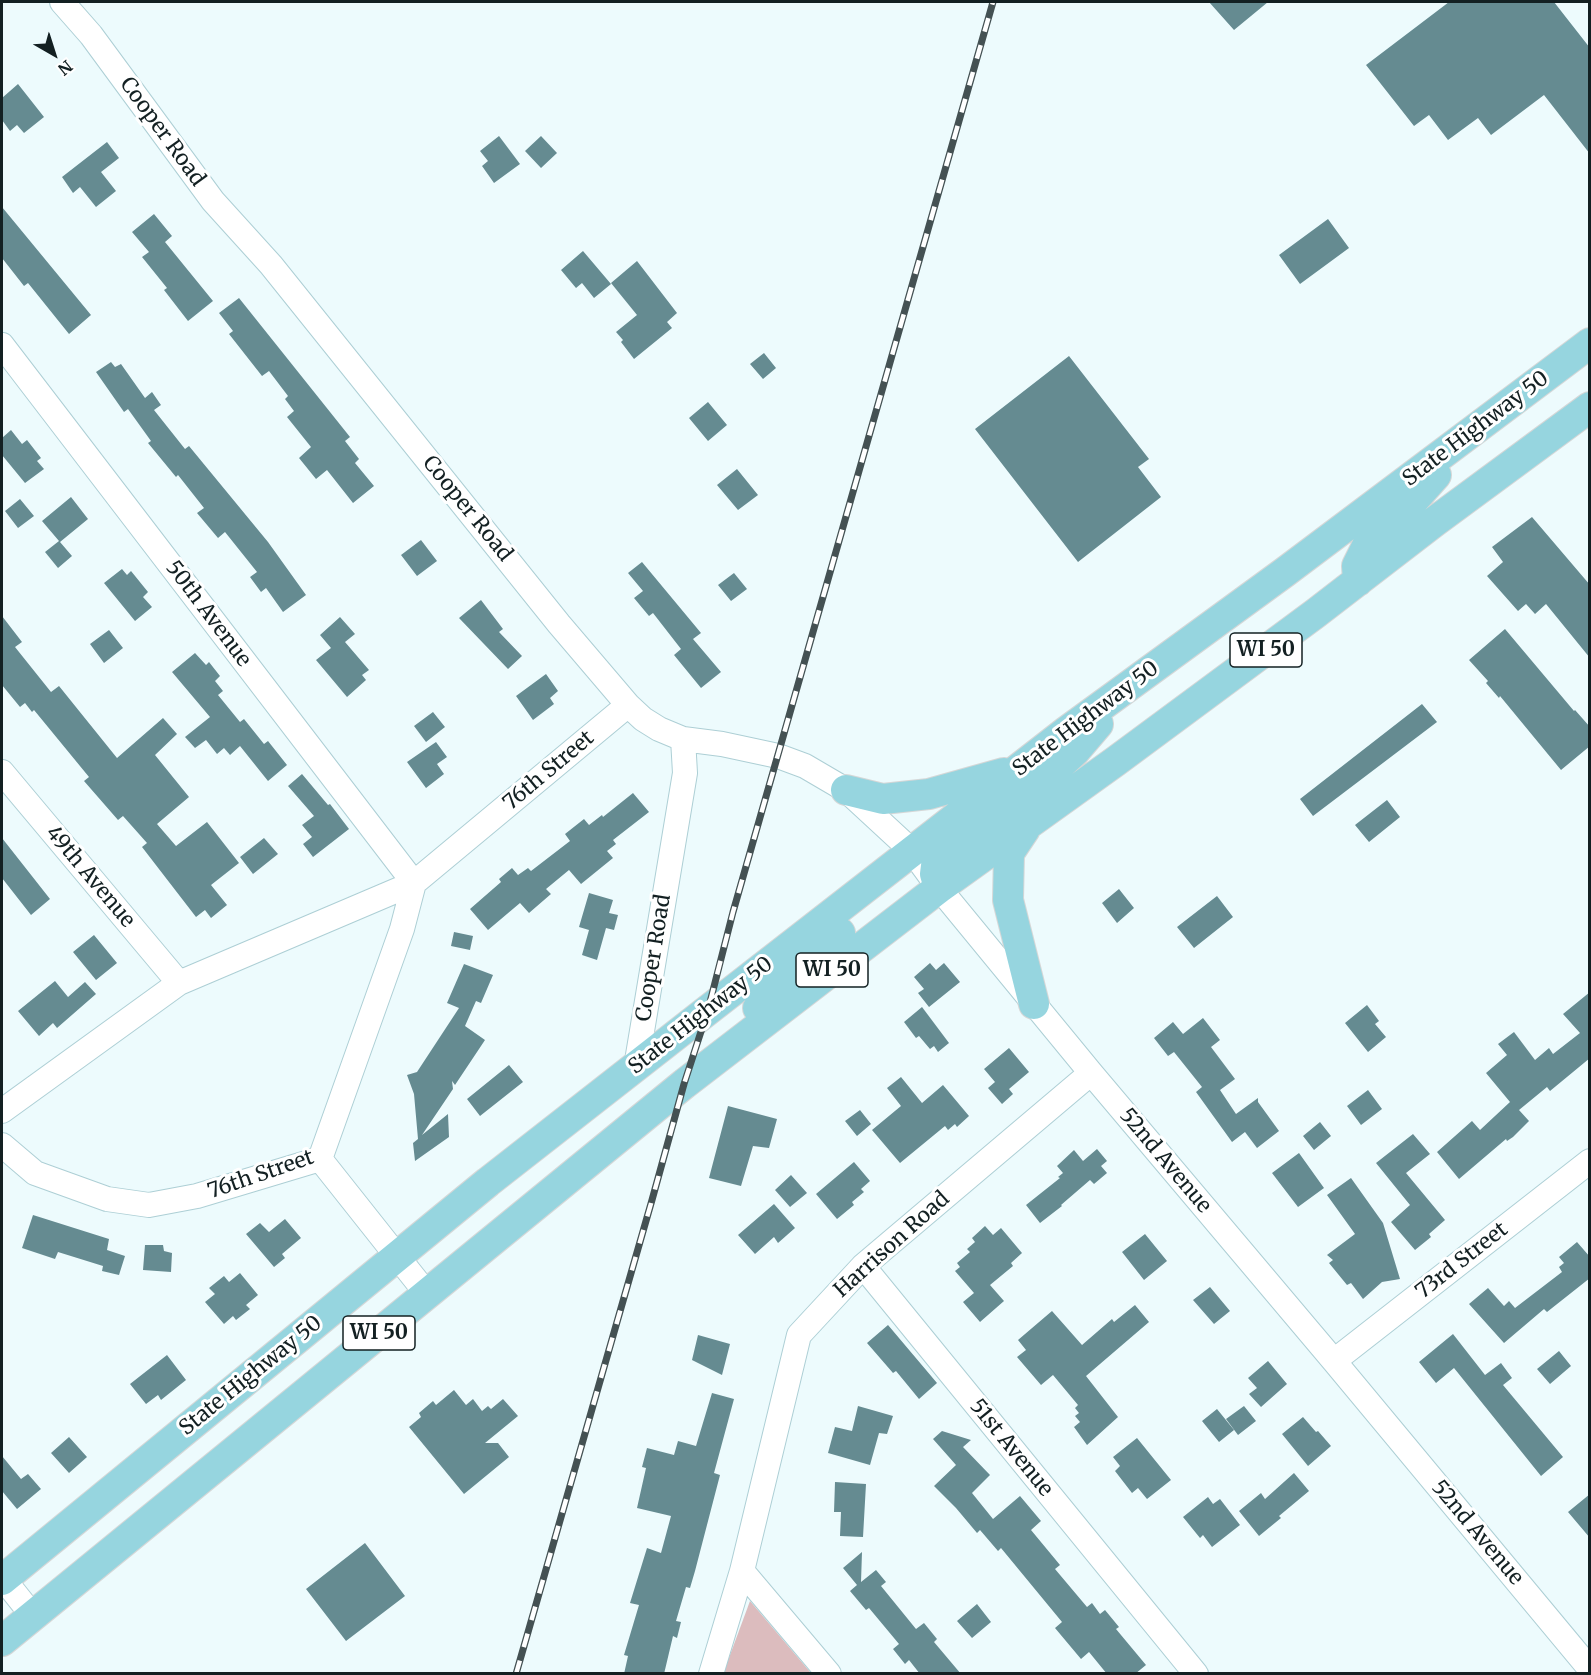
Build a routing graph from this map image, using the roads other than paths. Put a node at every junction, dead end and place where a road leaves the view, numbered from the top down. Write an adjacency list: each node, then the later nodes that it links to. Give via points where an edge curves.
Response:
1 (62, 2): 8 (street, Cooper Road, via 91,35 213,201 271,265)
2 (1590, 343): 5 (main road, State Highway 50 / WI 50)
3 (2, 345): 15 (street, 50th Avenue)
4 (1590, 407): 6 (main road, State Highway 50 / WI 50)
5 (1477, 428): 6 (main road, via 1367,546 1357,566); 7 (main road, State Highway 50 / WI 50)
6 (1358, 581): 13 (main road, State Highway 50 / WI 50)
7 (1140, 678): 10 (main road, State Highway 50 / WI 50); 16 (main road, via 1050,774 940,857 936,866)
8 (628, 705): 9 (street, Cooper Road, via 659,729); 15 (street, 76th Street)
9 (683, 739): 12 (street, 52nd Avenue, via 778,756 805,766); 20 (street, Cooper Road, via 685,773)
10 (1018, 769): 12 (main road, via 928,794 883,799); 14 (main road, State Highway 50 / WI 50)
11 (2, 772): 17 (street, 49th Avenue)
12 (846, 790): 14 (street, 52nd Avenue)
13 (1030, 823): 16 (main road, State Highway 50 / WI 50); 18 (main road, via 1009,853 1008,900)
14 (912, 851): 16 (street, 52nd Avenue); 19 (main road, via 910,868 897,887 778,986); 20 (main road, State Highway 50 / WI 50)
15 (414, 883): 17 (street, 76th Street); 24 (street, 76th Street, via 402,929)
16 (939, 888): 18 (street, 52nd Avenue); 19 (main road, State Highway 50 / WI 50)
17 (179, 983): 22 (street, 76th Street)
18 (1034, 1004): 21 (street, 52nd Avenue)
19 (726, 1052): 28 (main road, State Highway 50 / WI 50)
20 (636, 1066): 26 (main road, State Highway 50 / WI 50)
21 (1091, 1073): 27 (street, Harrison Road); 29 (street, 52nd Avenue)
22 (2, 1111)
23 (2, 1145): 24 (street, 76th Street, via 35,1173 107,1199 149,1205 197,1197)
24 (320, 1159): 26 (street)
25 (1590, 1161): 29 (street, 73rd Street)
26 (397, 1256): 28 (street); 31 (main road, State Highway 50 / WI 50)
27 (863, 1266): 30 (street, Harrison Road, via 799,1335); 37 (street, 51st Avenue)
28 (427, 1294): 32 (main road, State Highway 50 / WI 50)
29 (1334, 1361): 34 (street, 52nd Avenue)
30 (742, 1570): 35 (street, Harrison Road); 36 (street)
31 (2, 1579): 32 (street)
32 (33, 1616): 33 (main road, State Highway 50 / WI 50)
33 (2, 1641)
34 (1590, 1669)
35 (711, 1674)
36 (829, 1674)
37 (1196, 1674)

